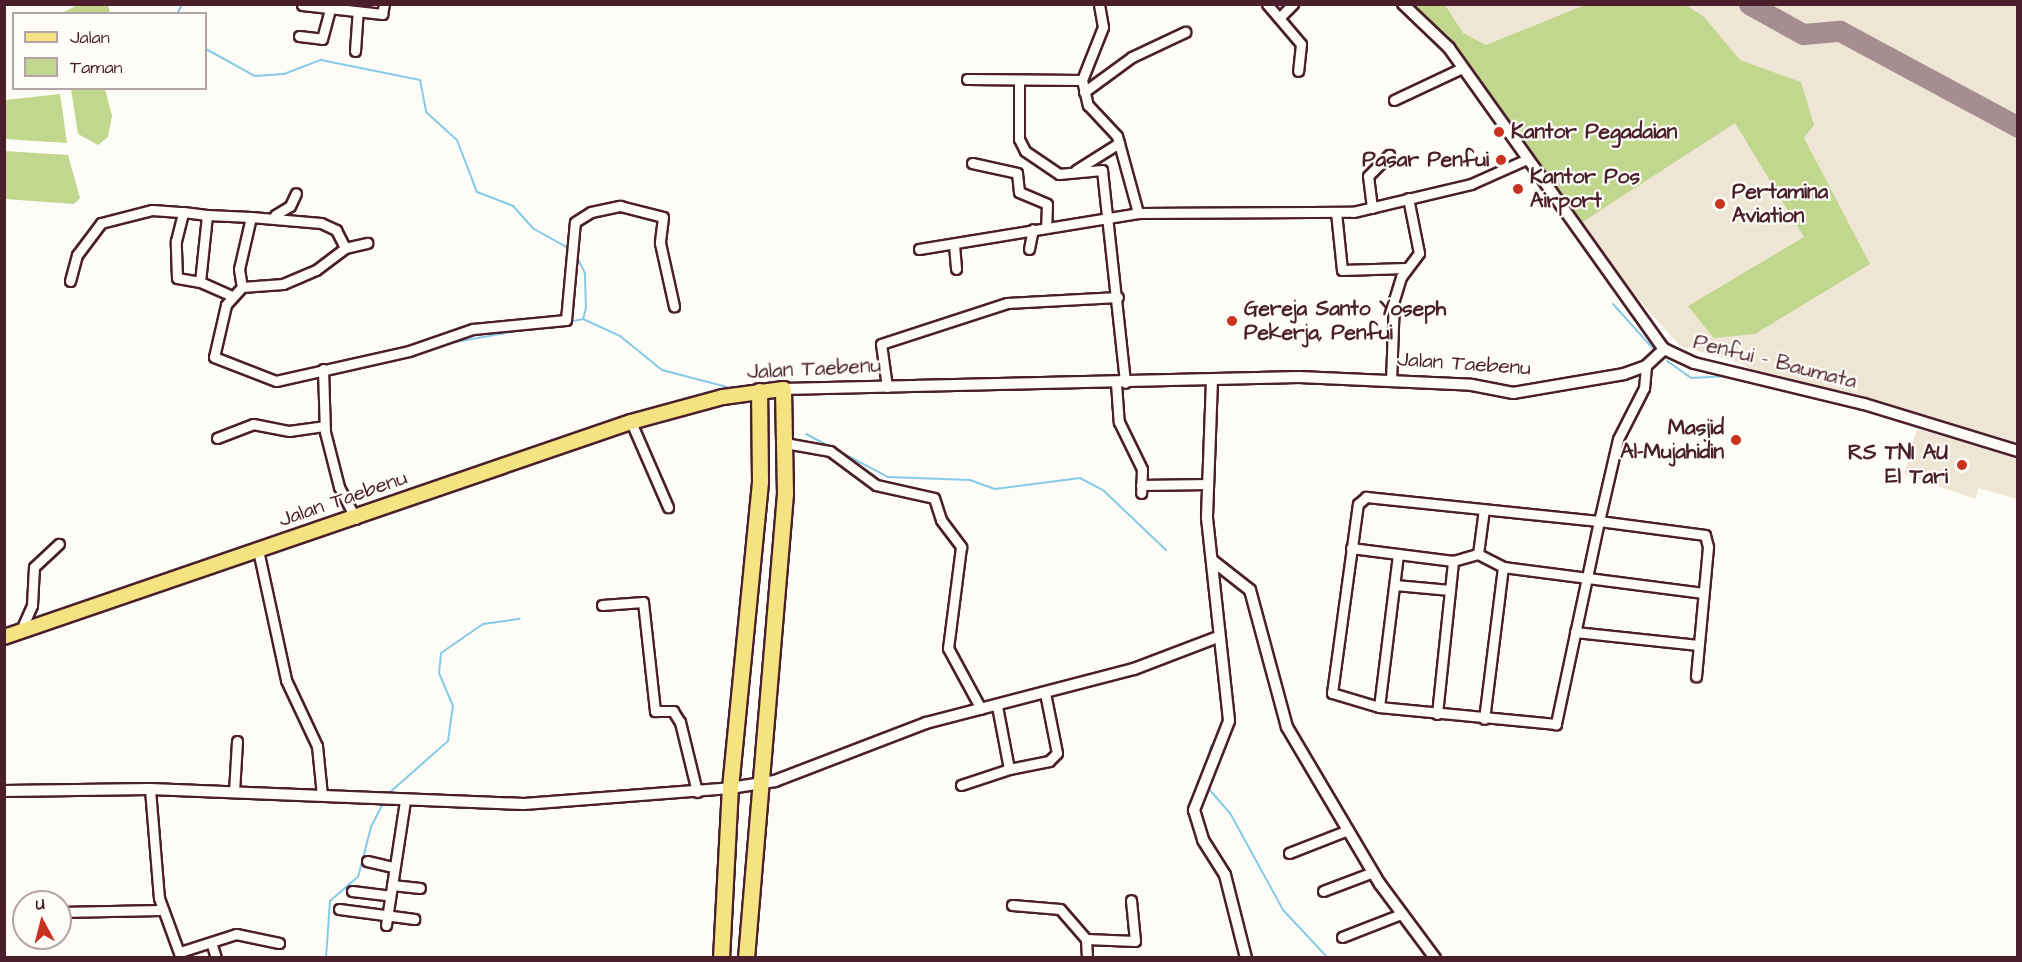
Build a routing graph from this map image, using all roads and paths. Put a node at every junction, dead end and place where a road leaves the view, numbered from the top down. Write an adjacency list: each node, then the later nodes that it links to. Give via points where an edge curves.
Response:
1 (384, 4): 8 (street, via 382,14)
2 (1100, 4): 17 (street, via 1103,27)
3 (1266, 4): 9 (street)
4 (1293, 4): 9 (street)
5 (1403, 4): 13 (street, Penfui - Baumata, via 1431,27)
6 (302, 5): 7 (street)
7 (330, 9): 8 (street); 11 (street, via 322,39)
8 (358, 12): 12 (street)
9 (1279, 18): 14 (street, via 1300,44)
10 (1185, 32): 18 (street, via 1132,57)
11 (299, 36)
12 (355, 51)
13 (1462, 68): 19 (street); 22 (street, Penfui - Baumata)
14 (1298, 72)
15 (967, 79): 16 (street)
16 (1020, 80): 17 (street); 24 (street, via 1021,145 1051,171)
17 (1082, 80): 18 (street)
18 (1084, 92): 20 (street)
19 (1394, 100)
20 (1119, 143): 24 (street); 30 (street)
21 (1389, 155): 27 (street, via 1368,176)
22 (1525, 160): 26 (street, via 1471,184); 50 (street, Penfui - Baumata)
23 (972, 163): 35 (street, via 1017,173 1019,192 1047,204)
24 (1072, 173): 34 (street, via 1102,170)
25 (296, 194): 32 (street, via 290,206)
26 (1408, 198): 27 (street); 42 (street, via 1419,253)
27 (1372, 208): 29 (street)
28 (183, 212): 31 (street); 44 (street, via 152,210 100,223 77,255); 45 (street, via 175,273 177,279)
29 (1336, 212): 30 (street); 42 (street, via 1342,270)
30 (1138, 213): 34 (street)
31 (207, 215): 33 (street); 45 (street)
32 (275, 215): 33 (street); 39 (street, via 325,225)
33 (250, 217): 46 (street, via 239,269)
34 (1109, 217): 35 (street); 48 (street)
35 (1046, 227): 36 (street)
36 (1033, 229): 38 (street); 41 (street)
37 (367, 243): 39 (street)
38 (954, 244): 40 (street); 43 (street)
39 (345, 248): 46 (street, via 316,270 283,284)
40 (919, 249)
41 (1029, 249)
42 (1406, 268): 54 (street, via 1392,313)
43 (956, 269)
44 (70, 281)
45 (200, 282): 47 (street)
46 (242, 287): 47 (street)
47 (232, 296): 52 (street, via 214,344 216,360 276,381)
48 (1118, 297): 55 (street); 56 (street, via 1007,303 881,344)
49 (674, 306): 52 (street, via 664,271 661,215 620,206 591,212 575,222 567,319 492,326)
50 (1662, 353): 51 (street, Jalan Taebenu); 63 (street, Penfui - Baumata, via 1864,404)
51 (1646, 366): 54 (street, Jalan Taebenu, via 1524,393); 68 (street, via 1644,388 1618,439)
52 (323, 369): 60 (street)
53 (1212, 380): 54 (street, Jalan Taebenu); 55 (street, Jalan Taebenu); 64 (street)
54 (1391, 381)
55 (1121, 383): 56 (street, Jalan Taebenu); 64 (street, via 1119,422 1139,462 1141,489)
56 (887, 387): 57 (street, Jalan Taebenu)
57 (783, 388): 58 (main road, Jalan Taebenu); 62 (highway)
58 (754, 391): 59 (main road, Jalan Taebenu); 98 (highway, via 760,480)
59 (631, 422): 65 (street); 67 (main road, Jalan Taebenu, via 431,489)
60 (324, 426): 61 (street, via 289,431 253,424); 67 (street, via 339,487)
61 (217, 438)
62 (785, 443): 91 (street, via 830,451 876,485 934,498 941,520 962,546 948,648); 96 (highway, via 785,502)
63 (2018, 452)
64 (1208, 484): 74 (street)
65 (668, 507)
66 (1484, 509): 68 (street); 70 (street, via 1365,497 1358,504); 73 (street)
67 (356, 519): 71 (main road, Jalan Taebenu)
68 (1599, 521): 77 (street); 80 (street, via 1705,535)
69 (59, 544): 82 (street, via 34,567 32,606)
70 (1351, 548): 72 (street); 90 (street, via 1331,689 1335,696)
71 (258, 550): 82 (main road, Jalan Taebenu); 103 (street, via 286,680 317,746)
72 (1398, 554): 75 (street); 78 (street)
73 (1478, 554): 75 (street); 76 (street)
74 (1213, 561): 85 (street); 105 (street, via 1250,590 1257,604 1281,714)
75 (1453, 561): 79 (street)
76 (1503, 567): 77 (street); 93 (street)
77 (1586, 576): 80 (street); 83 (street)
78 (1395, 585): 79 (street); 90 (street)
79 (1450, 590): 92 (street)
80 (1704, 593): 86 (street)
81 (602, 605): 102 (street, via 643,602 655,711 673,711 680,722)
82 (21, 630): 84 (main road, Jalan Taebenu)
83 (1575, 632): 86 (street); 93 (street, via 1558,723)
84 (4, 637)
85 (1218, 638): 88 (street, via 1151,664); 132 (street, via 1228,730 1194,810 1197,827 1225,875)
86 (1698, 645): 87 (street)
87 (1696, 676)
88 (1045, 693): 89 (street); 95 (street, via 1055,758)
89 (997, 706): 91 (street); 95 (street)
90 (1379, 707): 92 (street)
91 (981, 709): 96 (street)
92 (1437, 714): 93 (street)
93 (1484, 719)
94 (237, 741): 101 (street)
95 (1009, 769): 97 (street)
96 (759, 784): 98 (street); 130 (highway)
97 (961, 785)
98 (729, 788): 102 (street); 129 (highway)
99 (150, 789): 100 (street); 101 (street); 118 (street)
100 (4, 791)
101 (234, 792): 103 (street)
102 (697, 792): 104 (street, via 524,804)
103 (322, 795): 104 (street)
104 (401, 800): 108 (street)
105 (1348, 830): 106 (street); 109 (street)
106 (1289, 853)
107 (367, 861): 108 (street)
108 (394, 867): 110 (street)
109 (1373, 872): 113 (street); 120 (street)
110 (392, 885): 111 (street); 114 (street)
111 (420, 888)
112 (352, 891): 114 (street)
113 (1323, 891)
114 (390, 896): 122 (street)
115 (1131, 900): 124 (street, via 1135,940)
116 (1012, 905): 124 (street, via 1060,909)
117 (339, 909): 122 (street)
118 (161, 910): 119 (street); 127 (street)
119 (72, 912)
120 (1401, 914): 123 (street); 133 (street)
121 (414, 919): 122 (street)
122 (386, 920)
123 (1342, 937)
124 (1086, 939): 131 (street)
125 (279, 943): 126 (street, via 236,934)
126 (212, 945): 127 (street); 128 (street)
127 (180, 955)
128 (216, 957)
129 (721, 957)
130 (746, 957)
131 (1088, 957)
132 (1246, 957)
133 (1435, 957)

